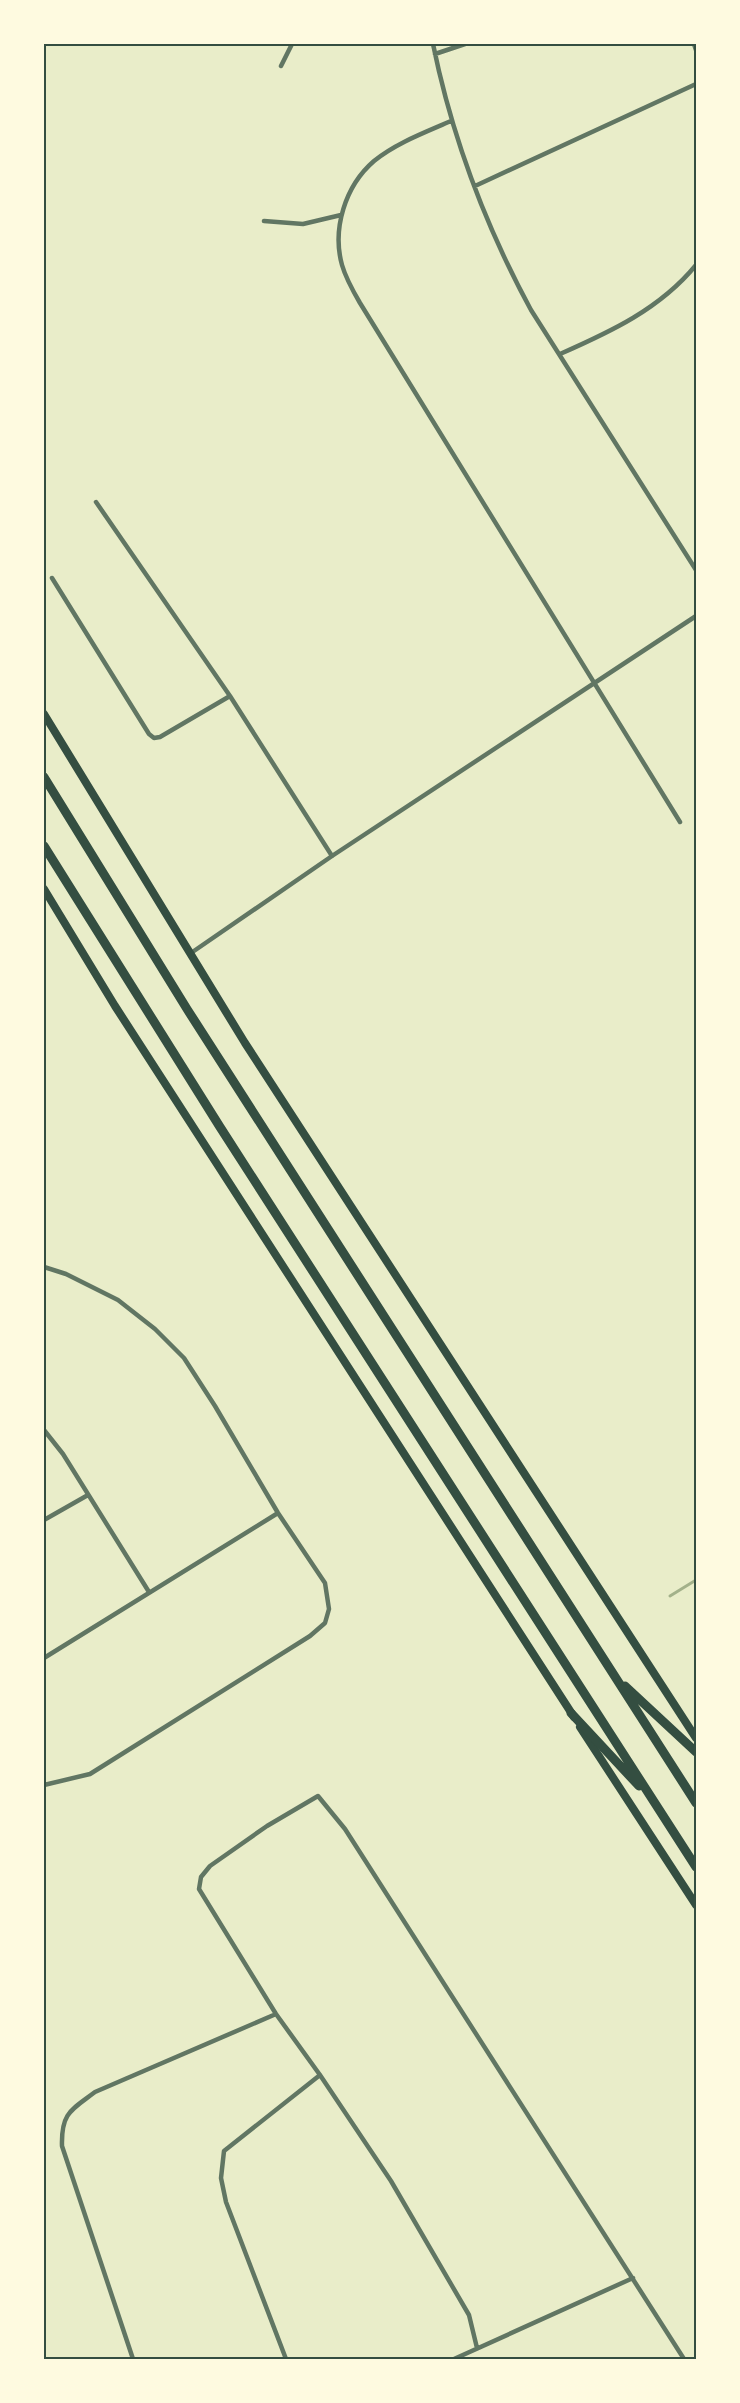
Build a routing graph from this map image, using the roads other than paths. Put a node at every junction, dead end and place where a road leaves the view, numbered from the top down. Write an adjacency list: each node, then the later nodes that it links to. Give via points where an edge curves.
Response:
1 (292, 44): 7 (street)
2 (433, 44): 6 (street)
3 (465, 44): 6 (street)
4 (694, 44): 5 (street)
5 (696, 50)
6 (435, 54): 9 (street)
7 (281, 66)
8 (696, 84): 10 (street)
9 (451, 120): 10 (street); 11 (street, via 401,144 374,162 351,190)
10 (475, 186): 14 (street, via 513,277)
11 (341, 215): 12 (street, via 303,224); 19 (street, via 339,247 349,282)
12 (264, 221)
13 (696, 265): 14 (street, via 680,285 656,304 613,331)
14 (560, 354): 16 (street)
15 (96, 502): 20 (street)
16 (696, 570)
17 (52, 578): 20 (street, via 154,738)
18 (696, 616): 19 (street)
19 (594, 682): 23 (street); 25 (street)
20 (230, 696): 25 (street)
21 (44, 714): 27 (highway)
22 (44, 777): 35 (highway, via 182,1001)
23 (680, 822)
24 (44, 846): 41 (highway, via 220,1127)
25 (332, 856): 27 (street)
26 (44, 889): 36 (highway)
27 (191, 953): 37 (highway, via 245,1043)
28 (44, 1267): 31 (street, via 66,1274 118,1300 155,1329 184,1358)
29 (44, 1430): 30 (street)
30 (88, 1495): 32 (street); 33 (street)
31 (278, 1513): 33 (street); 39 (street, via 325,1583 329,1609 325,1622 310,1636 90,1774)
32 (44, 1520)
33 (149, 1592): 34 (street)
34 (44, 1658)
35 (615, 1676): 38 (highway); 40 (highway)
36 (571, 1713): 41 (highway); 43 (highway)
37 (696, 1738)
38 (696, 1752)
39 (44, 1785)
40 (696, 1803)
41 (656, 1804): 42 (highway)
42 (696, 1867)
43 (696, 1905)
44 (276, 2014): 45 (street); 46 (street, via 199,1889 201,1877 210,1866 318,1796 346,1829); 48 (street, via 95,2092 71,2110 62,2126 62,2146)
45 (320, 2075): 47 (street, via 391,2181 455,2288 469,2316); 49 (street, via 224,2152 221,2178 226,2202)
46 (633, 2278): 47 (street); 51 (street)
47 (477, 2348): 50 (street)
48 (133, 2359)
49 (286, 2359)
50 (454, 2359)
51 (684, 2359)

